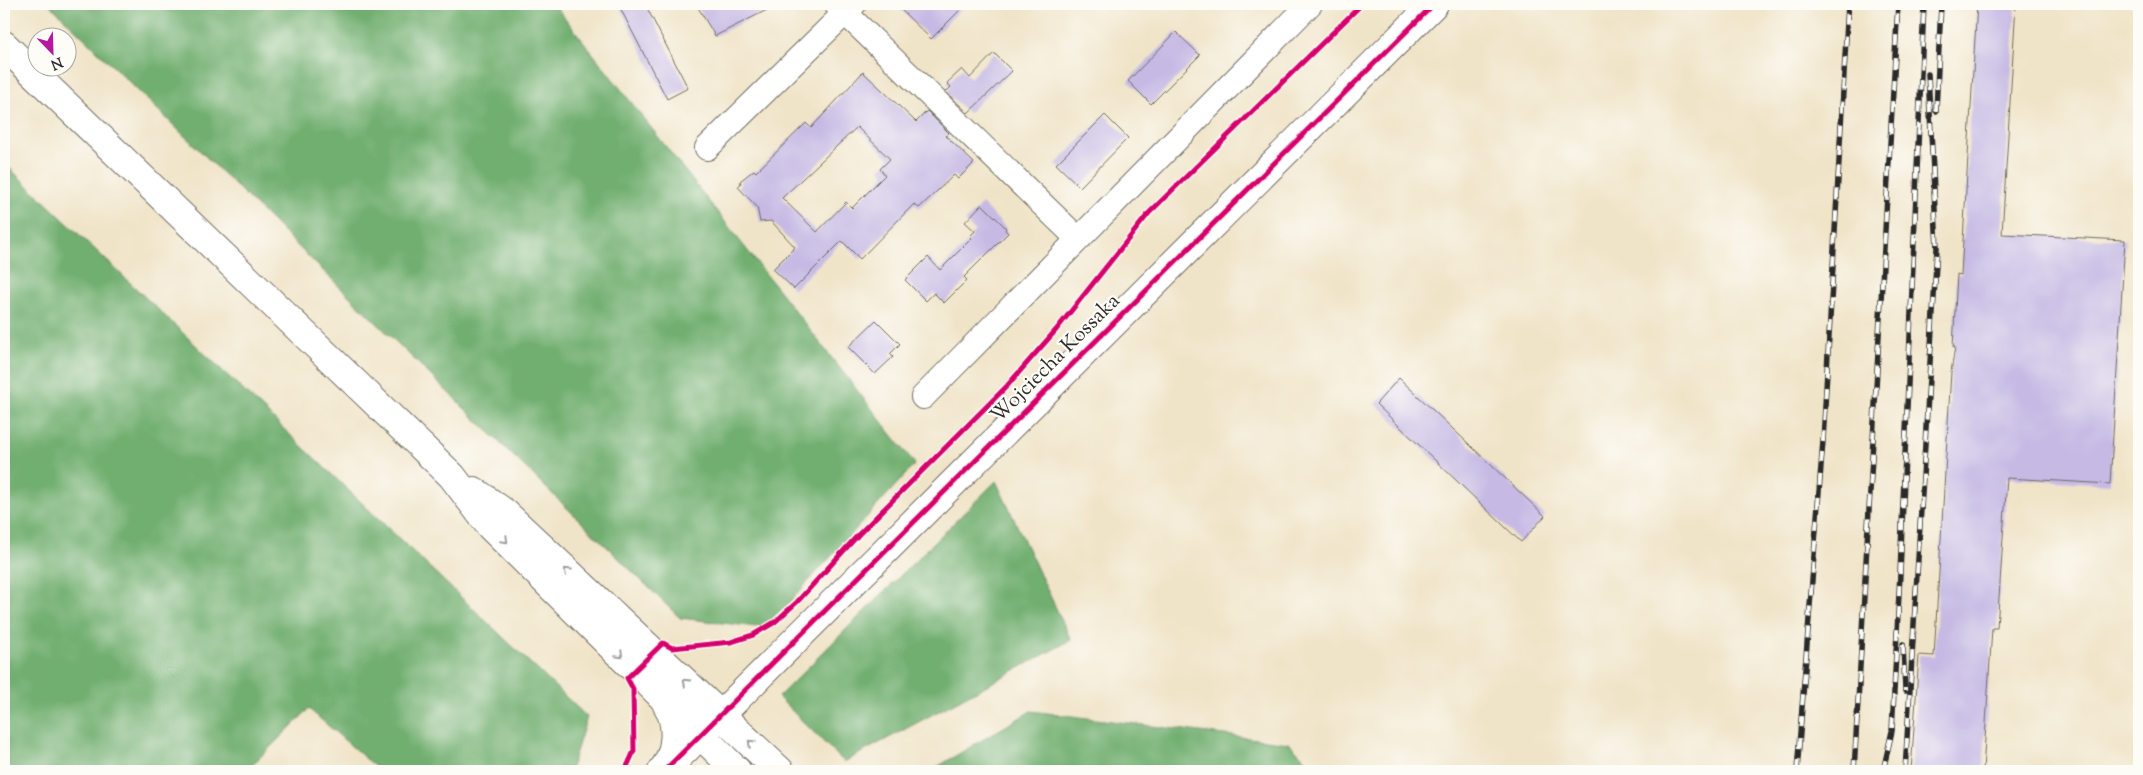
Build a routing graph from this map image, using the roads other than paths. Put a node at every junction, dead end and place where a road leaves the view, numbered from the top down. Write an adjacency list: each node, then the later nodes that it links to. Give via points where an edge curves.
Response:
1 (1310, 4): 6 (street)
2 (1434, 4): 10 (main road, Wojciecha Kossaka)
3 (845, 7): 5 (street); 6 (street)
4 (4, 45): 8 (main road)
5 (707, 148)
6 (1078, 240): 7 (street)
7 (923, 397)
8 (452, 476): 9 (main road, one-way to 9, via 490,526); 10 (main road, one-way to 8, via 505,513)
9 (664, 700): 11 (main road); 12 (main road, via 674,724 674,740)
10 (722, 716): 11 (main road, Wojciecha Kossaka); 14 (main road, one-way to 10)
11 (701, 737): 12 (main road, Wojciecha Kossaka); 13 (main road)
12 (663, 771)
13 (737, 771)
14 (780, 771)

